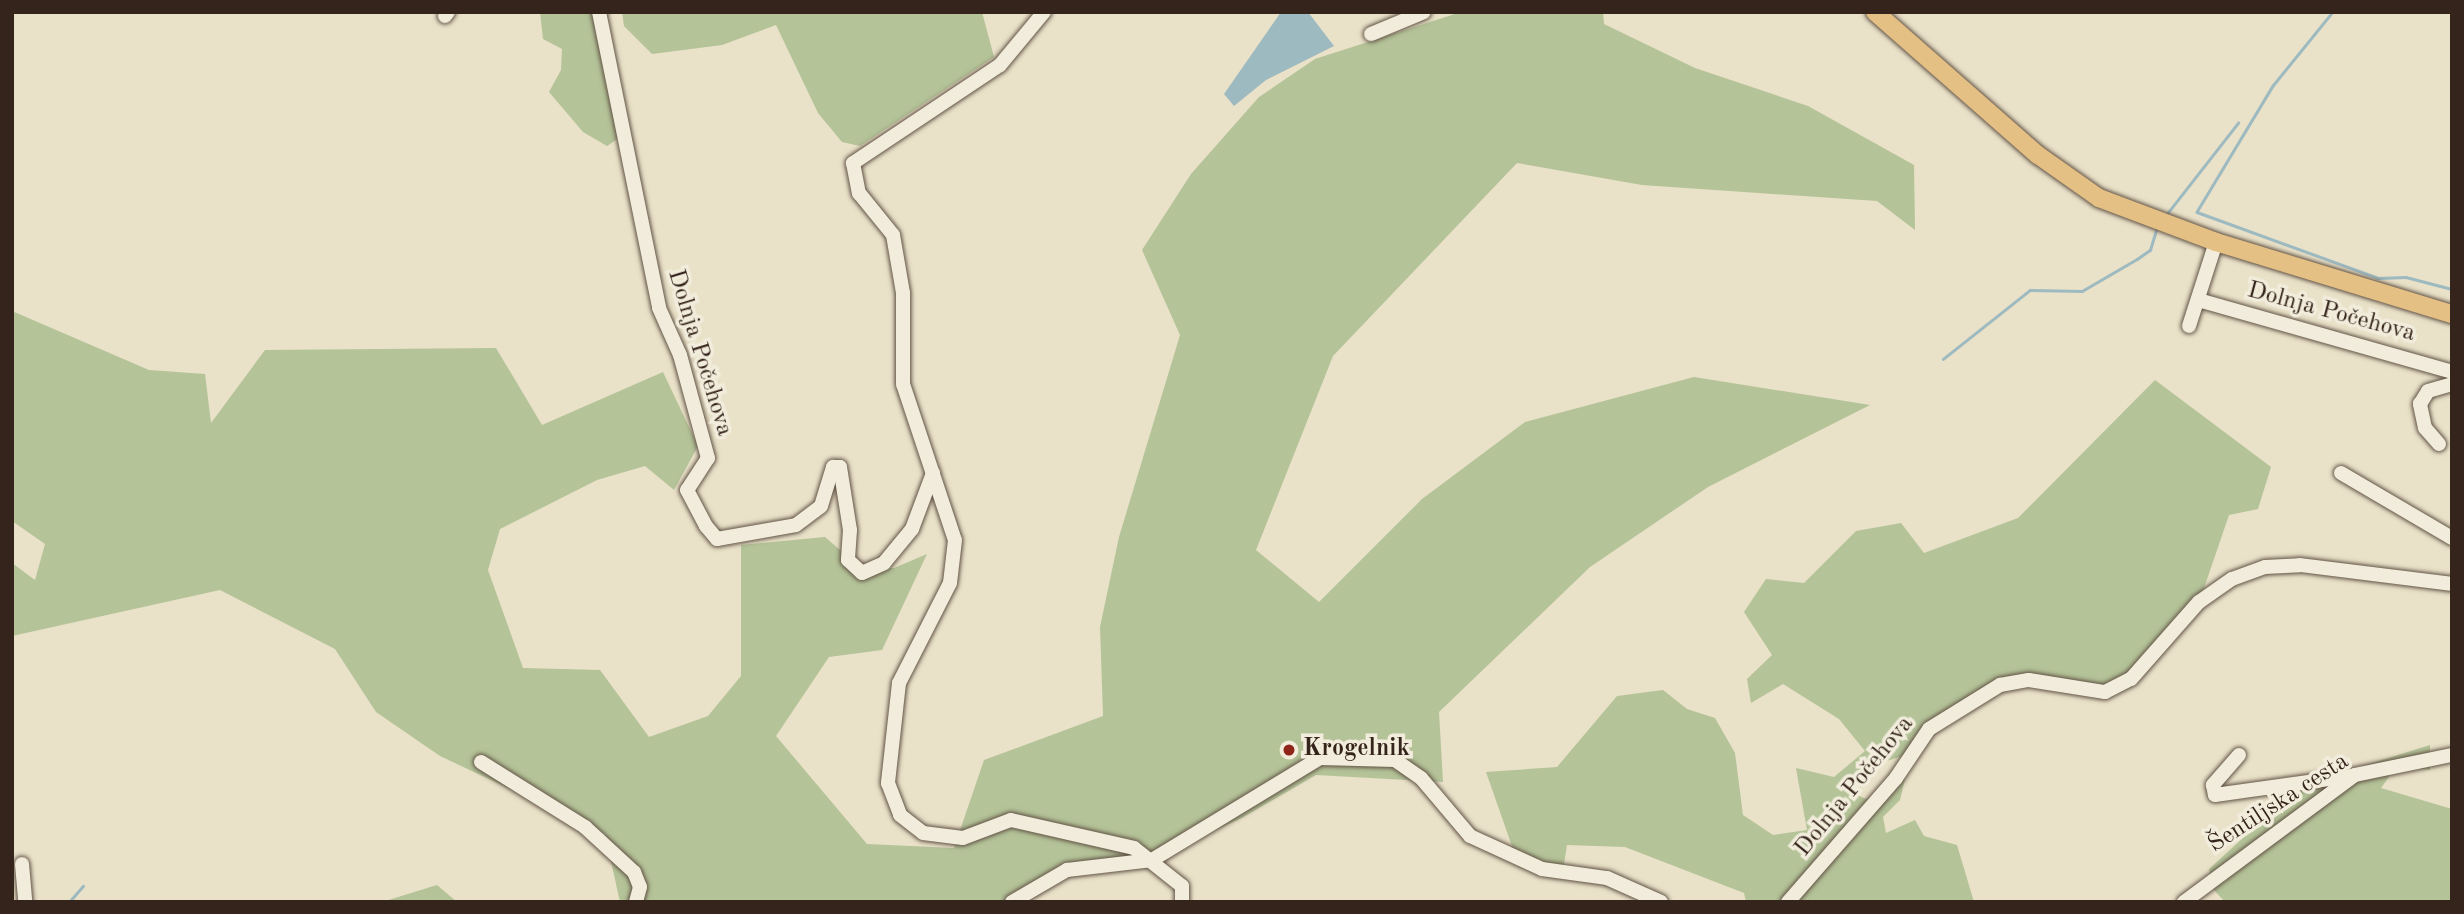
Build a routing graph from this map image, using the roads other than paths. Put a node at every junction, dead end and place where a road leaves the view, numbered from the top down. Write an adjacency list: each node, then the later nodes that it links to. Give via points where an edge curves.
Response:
1 (599, 12): 13 (street, Dolnja Počehova, via 659,308 680,355 708,458 687,490 706,526 717,539 796,525 821,506 833,467 839,467 850,530 848,560 862,573 884,563 907,535)
2 (1044, 12): 13 (street, via 1000,65 853,163 859,193 893,235 903,293 903,384)
3 (1424, 12): 5 (street)
4 (1875, 12): 6 (main road, via 2071,181 2123,209)
5 (1371, 34)
6 (2216, 242): 7 (street); 8 (main road)
7 (2198, 300): 9 (street); 10 (street, Dolnja Počehova)
8 (2452, 314)
9 (2189, 326)
10 (2452, 372)
11 (2452, 383): 12 (street, via 2428,391 2420,404 2425,428)
12 (2439, 444)
13 (933, 473): 21 (street, via 950,509 956,556 950,583 899,683 891,799 910,824 937,838 963,838 1011,820 1134,848)
14 (2341, 473): 15 (street)
15 (2452, 538)
16 (2452, 584): 28 (street, Dolnja Počehova, via 2300,565 2264,567 2232,579 2199,602 2131,679 2105,692 2029,680 2000,685 1929,729 1896,778)
17 (2239, 755): 20 (street, via 2213,785 2215,795)
18 (2452, 755): 20 (street, Šentiljska cesta)
19 (481, 762): 24 (street, via 584,827 634,872 640,887)
20 (2355, 775): 29 (street, Šentiljska cesta)
21 (1152, 860): 25 (street, via 1067,870); 26 (street, via 1182,886); 27 (street, via 1320,758 1395,760 1421,778 1470,836 1542,869 1607,878)
22 (22, 864): 23 (street)
23 (25, 902)
24 (636, 902)
25 (1012, 902)
26 (1182, 902)
27 (1661, 902)
28 (1788, 902)
29 (2184, 902)

